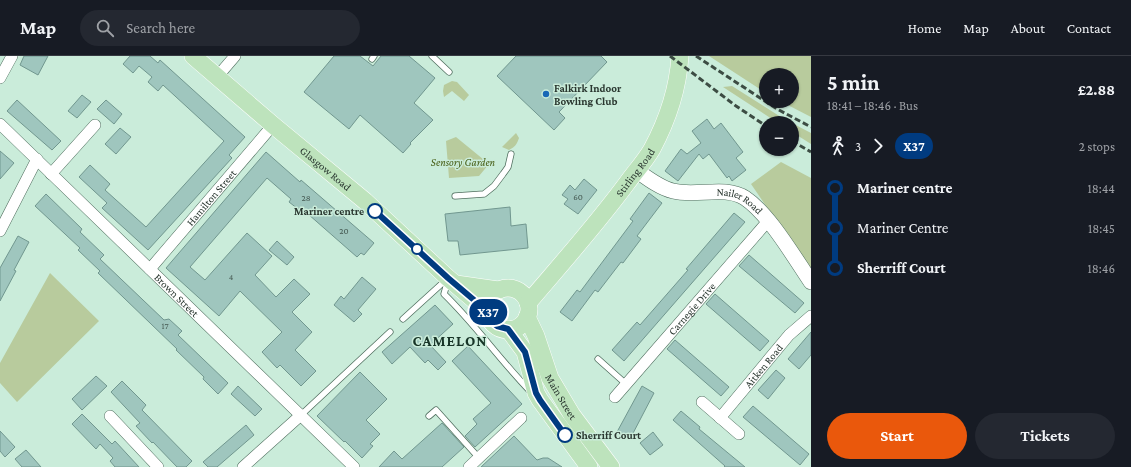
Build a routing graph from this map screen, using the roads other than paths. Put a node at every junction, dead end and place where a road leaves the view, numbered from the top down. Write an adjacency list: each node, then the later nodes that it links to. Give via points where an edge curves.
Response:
1 (12, 56): 8 (street)
2 (193, 56): 7 (main road, Glasgow Road)
3 (235, 56): 7 (street)
4 (432, 56): 6 (lane)
5 (680, 56): 14 (main road, Stirling Road, via 674,93 665,122 651,150)
6 (449, 72)
7 (217, 77): 11 (main road, Glasgow Road)
8 (0, 78)
9 (0, 124): 13 (street, Brown Street)
10 (95, 125): 15 (street)
11 (273, 126): 19 (street, Hamilton Street); 21 (main road, Glasgow Road, via 365,201)
12 (511, 154): 16 (lane, via 503,175 484,194)
13 (37, 159): 15 (street, Brown Street); 18 (street)
14 (636, 170): 17 (street, Nailer Road, via 673,191 726,192 744,198); 20 (main road, Stirling Road)
15 (51, 174): 19 (street, Brown Street)
16 (455, 196)
17 (768, 221): 22 (street, Nailer Road); 31 (street, Carnegie Drive)
18 (0, 231)
19 (150, 269): 35 (street, Brown Street)
20 (556, 271): 23 (main road, Stirling Road); 24 (main road, Stirling Road)
21 (452, 281): 23 (main road); 25 (main road, Glasgow Road); 27 (lane); 33 (lane, Main Street, via 444,294)
22 (811, 282)
23 (506, 289): 24 (main road, via 520,292 525,297); 25 (main road, via 493,294)
24 (527, 310): 28 (main road, via 519,326); 47 (main road, Main Street, via 550,378 572,415)
25 (487, 311): 28 (main road, via 497,326)
26 (811, 316): 39 (street, Aitken Road, via 789,335)
27 (403, 319)
28 (508, 329): 33 (main road, Main Street, via 525,352)
29 (390, 332): 35 (lane)
30 (598, 359): 31 (lane)
31 (626, 384): 32 (street, Carnegie Drive)
32 (615, 397)
33 (540, 400): 46 (main road, Main Street)
34 (702, 402): 39 (street)
35 (301, 415): 43 (street); 44 (street, Brown Street)
36 (110, 416): 42 (street)
37 (430, 416): 41 (lane, via 436,410)
38 (521, 418): 41 (street)
39 (720, 418): 40 (street)
40 (739, 434)
41 (479, 458): 45 (street)
42 (158, 467)
43 (243, 467)
44 (354, 467)
45 (469, 467)
46 (589, 467)
47 (611, 467)

